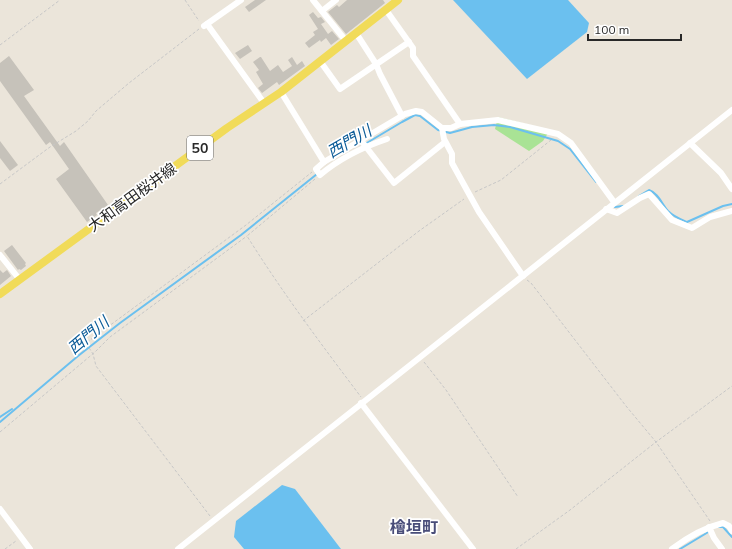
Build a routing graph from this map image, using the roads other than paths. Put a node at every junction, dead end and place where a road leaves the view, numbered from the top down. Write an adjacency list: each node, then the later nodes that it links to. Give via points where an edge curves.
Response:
1 (241, 0): 13 (street, via 206,25)
2 (313, 0): 6 (street)
3 (336, 0): 6 (street)
4 (398, 0): 5 (main road, 大和高田桜井線 / 50)
5 (388, 5): 7 (main road, 大和高田桜井線 / 50); 9 (street)
6 (322, 11): 8 (street)
7 (356, 34): 8 (main road, 大和高田桜井線 / 50); 11 (street)
8 (346, 41): 10 (main road, 大和高田桜井線 / 50)
9 (409, 42): 11 (street); 16 (street, via 413,48 413,56)
10 (320, 61): 11 (street, via 340,89); 12 (main road, 大和高田桜井線 / 50)
11 (376, 64): 15 (street)
12 (281, 92): 13 (main road, 大和高田桜井線 / 50); 23 (street)
13 (264, 103): 30 (main road, 大和高田桜井線 / 50)
14 (731, 113): 21 (street)
15 (402, 116): 17 (street, via 416,111 422,112); 19 (street)
16 (460, 124): 17 (street); 25 (street, via 498,120 556,134 571,143)
17 (442, 128): 20 (street)
18 (387, 139): 22 (street)
19 (362, 140): 22 (street); 23 (street)
20 (445, 142): 22 (street, via 394,183); 29 (street, via 452,154 452,162 480,212)
21 (690, 143): 24 (street, via 721,173); 25 (street)
22 (366, 146): 23 (street, via 320,175 316,169)
23 (324, 162)
24 (732, 189)
25 (614, 202): 26 (street)
26 (606, 209): 27 (street, via 617,213 649,194 672,220 692,228 710,217); 29 (street)
27 (732, 210)
28 (0, 255): 30 (street)
29 (522, 276): 32 (street)
30 (20, 280): 31 (main road, 大和高田桜井線 / 50)
31 (0, 294)
32 (363, 402): 37 (street); 38 (street)
33 (0, 509): 36 (street)
34 (709, 526): 35 (street, via 723,523); 39 (street); 40 (street)
35 (732, 531)
36 (30, 549)
37 (178, 549)
38 (473, 549)
39 (672, 549)
40 (722, 549)

